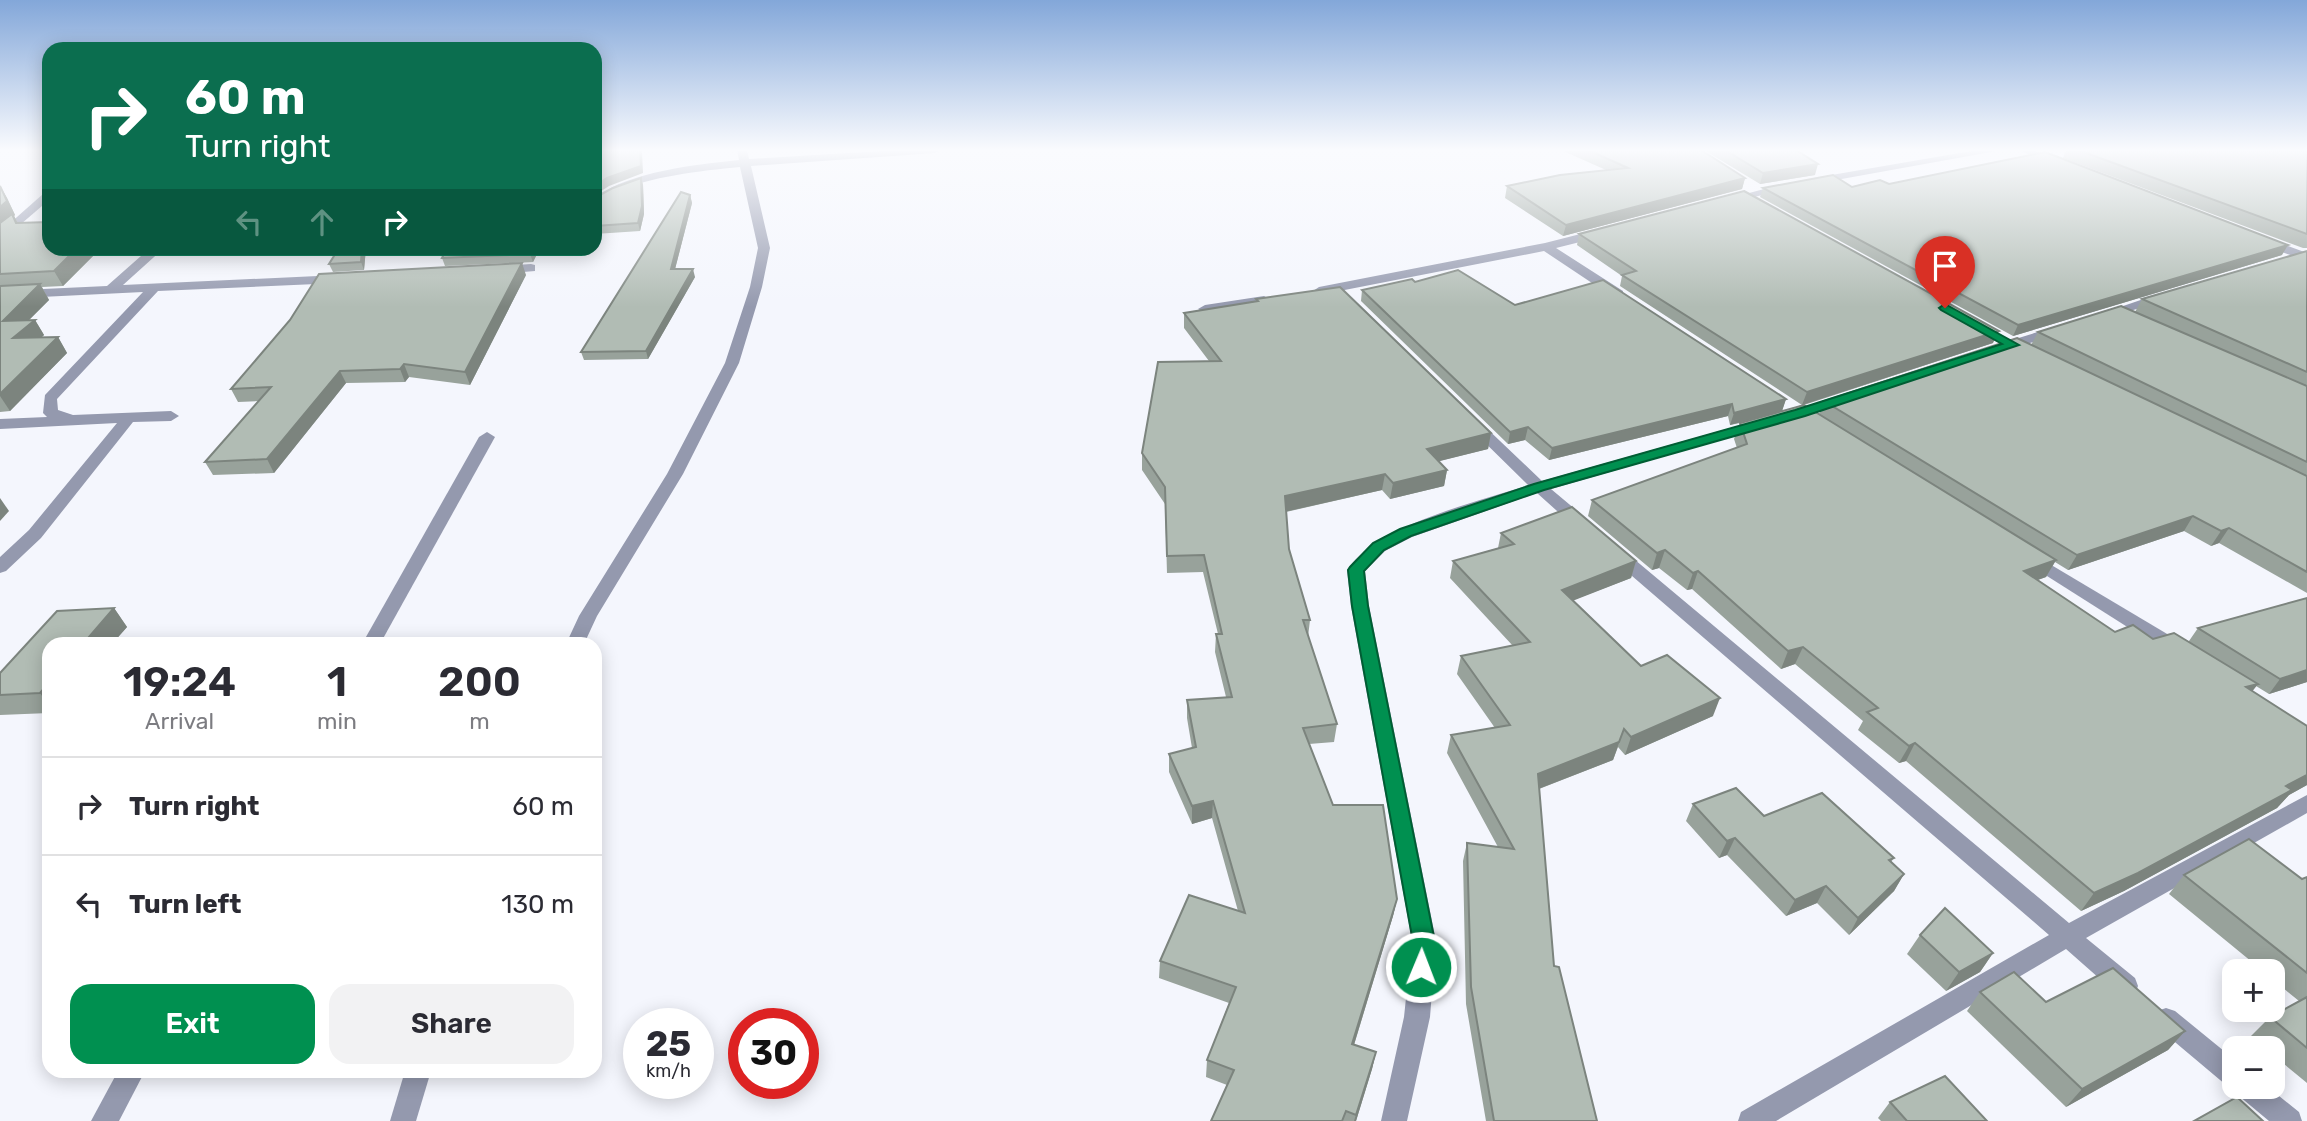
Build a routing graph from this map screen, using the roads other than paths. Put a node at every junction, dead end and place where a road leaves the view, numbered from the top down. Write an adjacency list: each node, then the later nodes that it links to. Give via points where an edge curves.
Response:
1 (40, 202): 7 (street)
2 (752, 202): 43 (street, via 764,248 732,363 675,474)
3 (1760, 202): 4 (street)
4 (1766, 209)
5 (1612, 230): 8 (street)
6 (2251, 236): 9 (street)
7 (0, 238)
8 (1546, 247): 16 (street); 22 (street)
9 (2305, 255): 11 (street)
10 (149, 256): 17 (street)
11 (2275, 263)
12 (531, 268): 13 (street)
13 (489, 270)
14 (349, 278): 15 (street)
15 (153, 289): 17 (street); 35 (street, via 50,398 51,412)
16 (1337, 289): 19 (street); 23 (street)
17 (109, 291): 20 (street)
18 (2182, 291): 25 (street)
19 (1310, 293)
20 (0, 295)
21 (1284, 297): 24 (street)
22 (1627, 300)
23 (1356, 308)
24 (1205, 309)
25 (2115, 311): 26 (street); 27 (street)
26 (2139, 322)
27 (2007, 341): 28 (street); 29 (street)
28 (1986, 353)
29 (2037, 357)
30 (1866, 392): 31 (street)
31 (1794, 409): 37 (street); 39 (street)
32 (1462, 412): 39 (street)
33 (172, 416): 34 (street)
34 (128, 419): 35 (street); 41 (street, via 35,534)
35 (72, 420): 36 (street)
36 (0, 424)
37 (1823, 428)
38 (486, 438): 42 (street)
39 (1539, 487): 46 (street); 53 (street, via 1406,533 1378,547 1356,570 1424,942 1417,1017)
40 (2012, 546): 44 (street)
41 (0, 567)
42 (375, 637)
43 (578, 637)
44 (2189, 657)
45 (2307, 803): 46 (street)
46 (2066, 937): 47 (street); 54 (street)
47 (2222, 1065)
48 (128, 1078): 51 (street)
49 (416, 1078): 52 (street)
50 (2262, 1099): 55 (street)
51 (104, 1121)
52 (404, 1121)
53 (1394, 1121)
54 (1751, 1121)
55 (2289, 1121)

